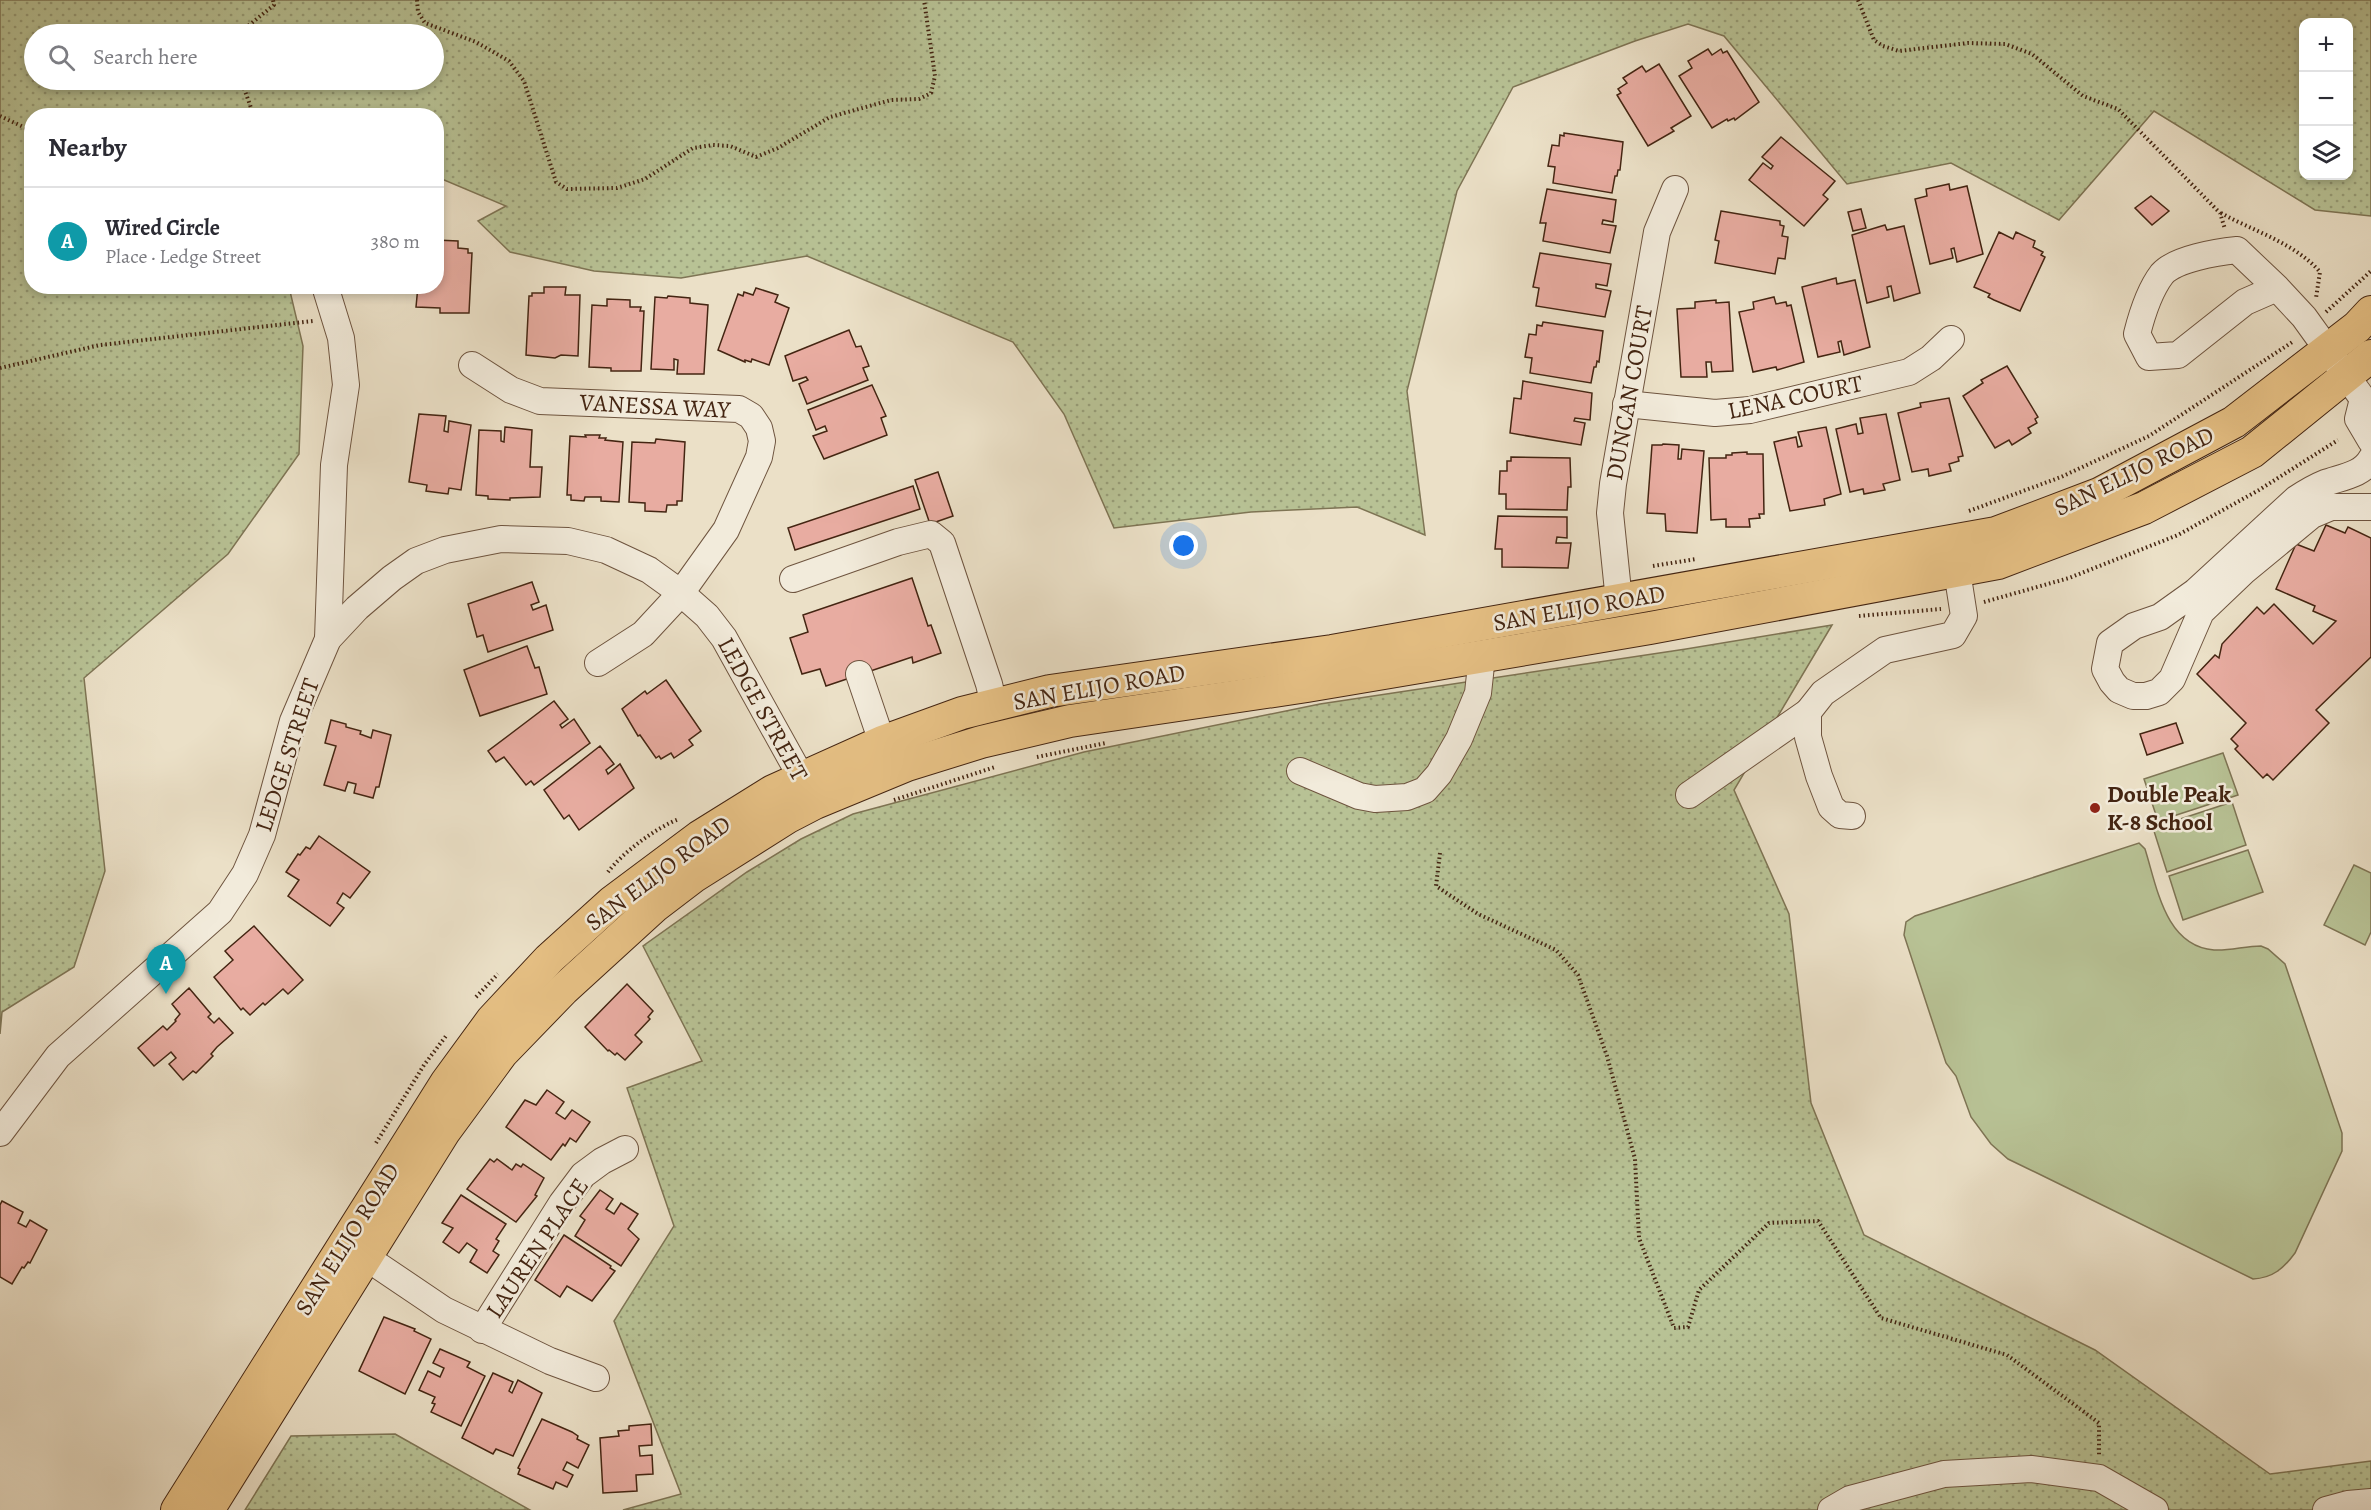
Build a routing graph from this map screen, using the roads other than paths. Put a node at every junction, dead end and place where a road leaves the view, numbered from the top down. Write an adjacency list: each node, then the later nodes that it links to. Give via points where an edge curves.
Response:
1 (1675, 189): 10 (street, DUNCAN COURT, via 1657,232)
2 (2277, 288): 2 (street, via 2245,302 2178,355 2150,357 2137,334 2143,309 2163,273 2197,255 2236,250); 6 (street)
3 (327, 294): 18 (street, via 341,338 346,385 334,465)
4 (2371, 312): 6 (main road, SAN ELIJO ROAD)
5 (1951, 339): 10 (street, LENA COURT, via 1909,372 1750,410 1715,413)
6 (2328, 350): 9 (street); 16 (main road, SAN ELIJO ROAD, via 2234,422 2099,494 1996,533)
7 (2371, 356): 9 (main road, SAN ELIJO ROAD)
8 (472, 364): 17 (street, VANESSA WAY, via 511,390 540,401 739,409 751,416 762,441 759,457 726,530)
9 (2360, 392): 11 (street, via 2358,419); 14 (main road, SAN ELIJO ROAD, via 2144,508 1998,563)
10 (1626, 404): 16 (street, DUNCAN COURT, via 1610,513)
11 (2371, 441)
12 (2371, 459): 13 (street, via 2357,473 2310,489 2195,592 2160,617 2118,635 2110,643 2105,669 2112,682 2133,696 2159,692 2172,680 2201,612 2243,572 2312,515 2331,507)
13 (2371, 507)
14 (1956, 571): 19 (main road, SAN ELIJO ROAD); 23 (street, via 1964,616 1953,635 1886,650 1823,693)
15 (793, 579): 22 (street, via 931,534 942,543)
16 (1618, 587): 22 (main road, SAN ELIJO ROAD, via 1332,651 1050,691)
17 (681, 593): 18 (street, LEDGE STREET, via 649,570 606,550 568,541 501,539 444,550 416,561 357,608); 20 (street, VANESSA WAY, via 643,634); 27 (street, LEDGE STREET, via 724,638)
18 (328, 639): 30 (street, LEDGE STREET, via 293,721 262,835 220,912 58,1056)
19 (1482, 656): 25 (main road, SAN ELIJO ROAD, via 1070,721); 26 (street, via 1478,693 1459,739 1425,790 1407,797 1375,800 1359,796)
20 (598, 663)
21 (860, 674): 24 (street)
22 (994, 705): 24 (main road, SAN ELIJO ROAD); 25 (main road, via 987,721 922,744)
23 (1808, 712): 28 (street); 29 (street, via 1808,737 1831,807 1840,815)
24 (882, 742): 27 (main road, SAN ELIJO ROAD)
25 (907, 765): 27 (main road, SAN ELIJO ROAD)
26 (1315, 771)
27 (808, 790): 32 (main road, SAN ELIJO ROAD, via 743,844 655,906 563,990 495,1062 444,1132); 36 (main road, SAN ELIJO ROAD, via 773,791 699,837 612,902 549,959 492,1020 446,1083)
28 (1689, 795)
29 (1852, 816)
30 (0, 1133)
31 (626, 1149): 33 (street, LAUREN PLACE, via 583,1175)
32 (367, 1258): 33 (street, LAUREN PLACE, via 419,1295); 37 (main road, SAN ELIJO ROAD)
33 (482, 1330): 34 (street, LAUREN PLACE, via 550,1362)
34 (596, 1378)
35 (2371, 1502): 40 (street)
36 (177, 1510)
37 (208, 1510)
38 (1831, 1510): 39 (street, via 1850,1499 1944,1474 2031,1469 2099,1478)
39 (2155, 1510)
40 (2326, 1510)

